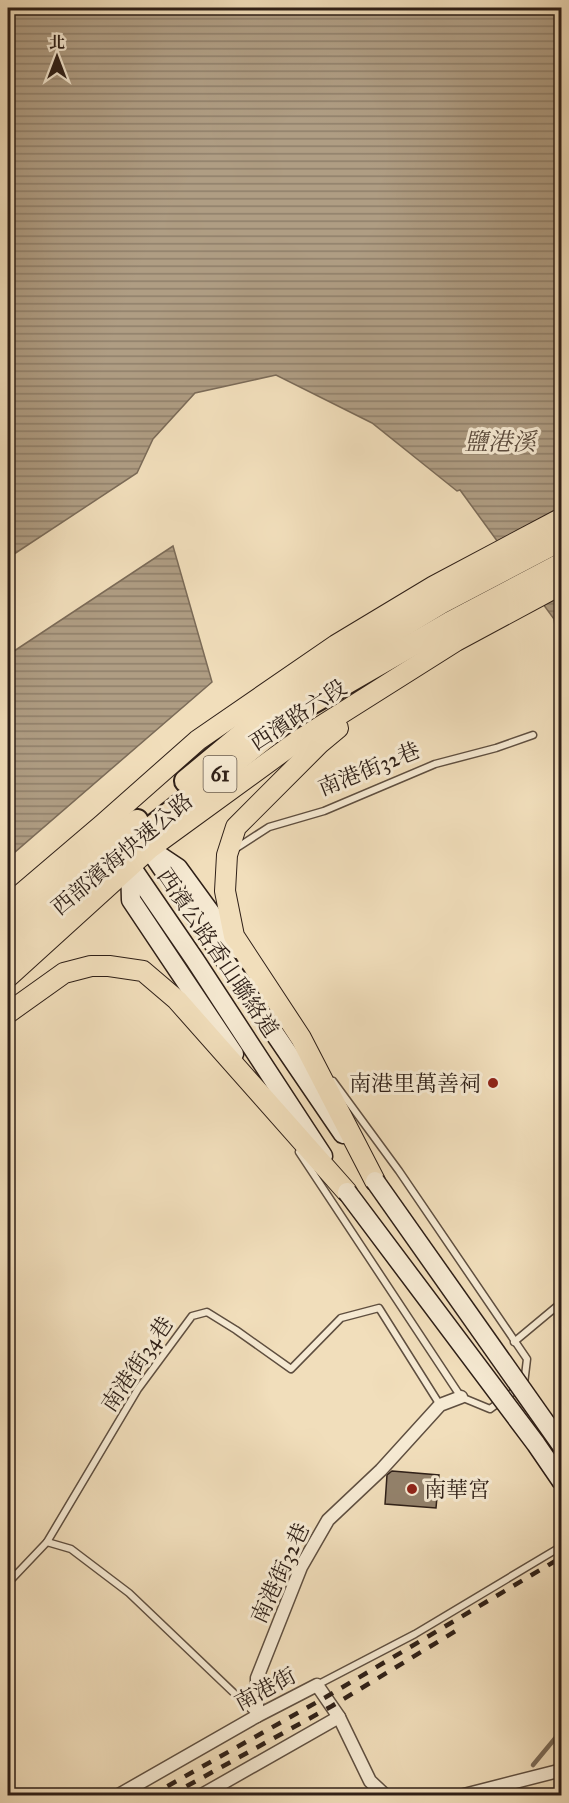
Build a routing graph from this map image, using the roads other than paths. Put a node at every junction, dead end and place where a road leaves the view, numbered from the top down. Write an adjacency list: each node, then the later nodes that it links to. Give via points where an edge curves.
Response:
1 (561, 518): 5 (main road, 61)
2 (561, 538): 5 (highway, 61)
3 (561, 564): 6 (highway, 61)
4 (561, 584): 6 (main road, 61)
5 (437, 594): 9 (highway, 西部濱海快速公路 / 61, via 292,693); 10 (main road, 西濱路六段 / 61, via 336,645 198,740)
6 (453, 632): 7 (main road, 西濱路六段 / 61); 9 (highway, 西部濱海快速公路 / 61, via 304,707)
7 (392, 682): 9 (main road, 西濱路六段 / 61); 11 (main road, via 320,743 236,827)
8 (533, 735): 11 (lane, 南港街32巷, via 435,764 324,811 269,827)
9 (138, 839): 10 (highway, 西部濱海快速公路 / 61); 10 (main road, 西濱路六段 / 61); 17 (street, via 177,868); 19 (street, 西濱公路香山聯絡道)
10 (115, 847): 12 (main road, 西濱路六段 / 61); 13 (highway, 西部濱海快速公路 / 61); 14 (highway, 西部濱海快速公路 / 61); 15 (main road, 西濱路六段 / 61); 18 (street, via 131,900); 20 (street, 西濱公路香山聯絡道, via 195,960)
11 (227, 855): 17 (main road, via 225,891 234,936)
12 (8, 905)
13 (8, 924)
14 (8, 950)
15 (8, 977)
16 (8, 1013): 18 (main road, via 64,973 91,966 142,971 177,1000)
17 (301, 1038): 19 (main road); 22 (lane, via 399,1171)
18 (264, 1099): 20 (main road); 23 (lane)
19 (375, 1181): 25 (street, 西濱公路香山聯絡道, bridge)
20 (347, 1192): 26 (street, 西濱公路香山聯絡道, bridge)
21 (561, 1302): 22 (lane)
22 (514, 1342): 23 (lane, via 527,1359 524,1384 490,1409)
23 (461, 1397): 24 (street, 南港街32巷)
24 (441, 1406): 27 (lane, 南港街34巷, via 379,1308 341,1318 291,1370 207,1312 192,1316 138,1389); 31 (street, 南港街32巷, via 328,1520 301,1567 257,1678)
25 (561, 1446)
26 (561, 1482)
27 (46, 1542): 29 (lane, 南港街34巷); 31 (lane, via 71,1549 129,1593)
28 (561, 1546): 30 (lane, via 415,1634)
29 (8, 1583)
30 (317, 1685): 31 (street, 南港街); 32 (street, 南港街)
31 (257, 1716): 34 (street, 南港街)
32 (339, 1717): 35 (street); 36 (street, 南港街, via 370,1781)
33 (561, 1770): 37 (street)
34 (117, 1796)
35 (200, 1796)
36 (386, 1796)
37 (460, 1796)

